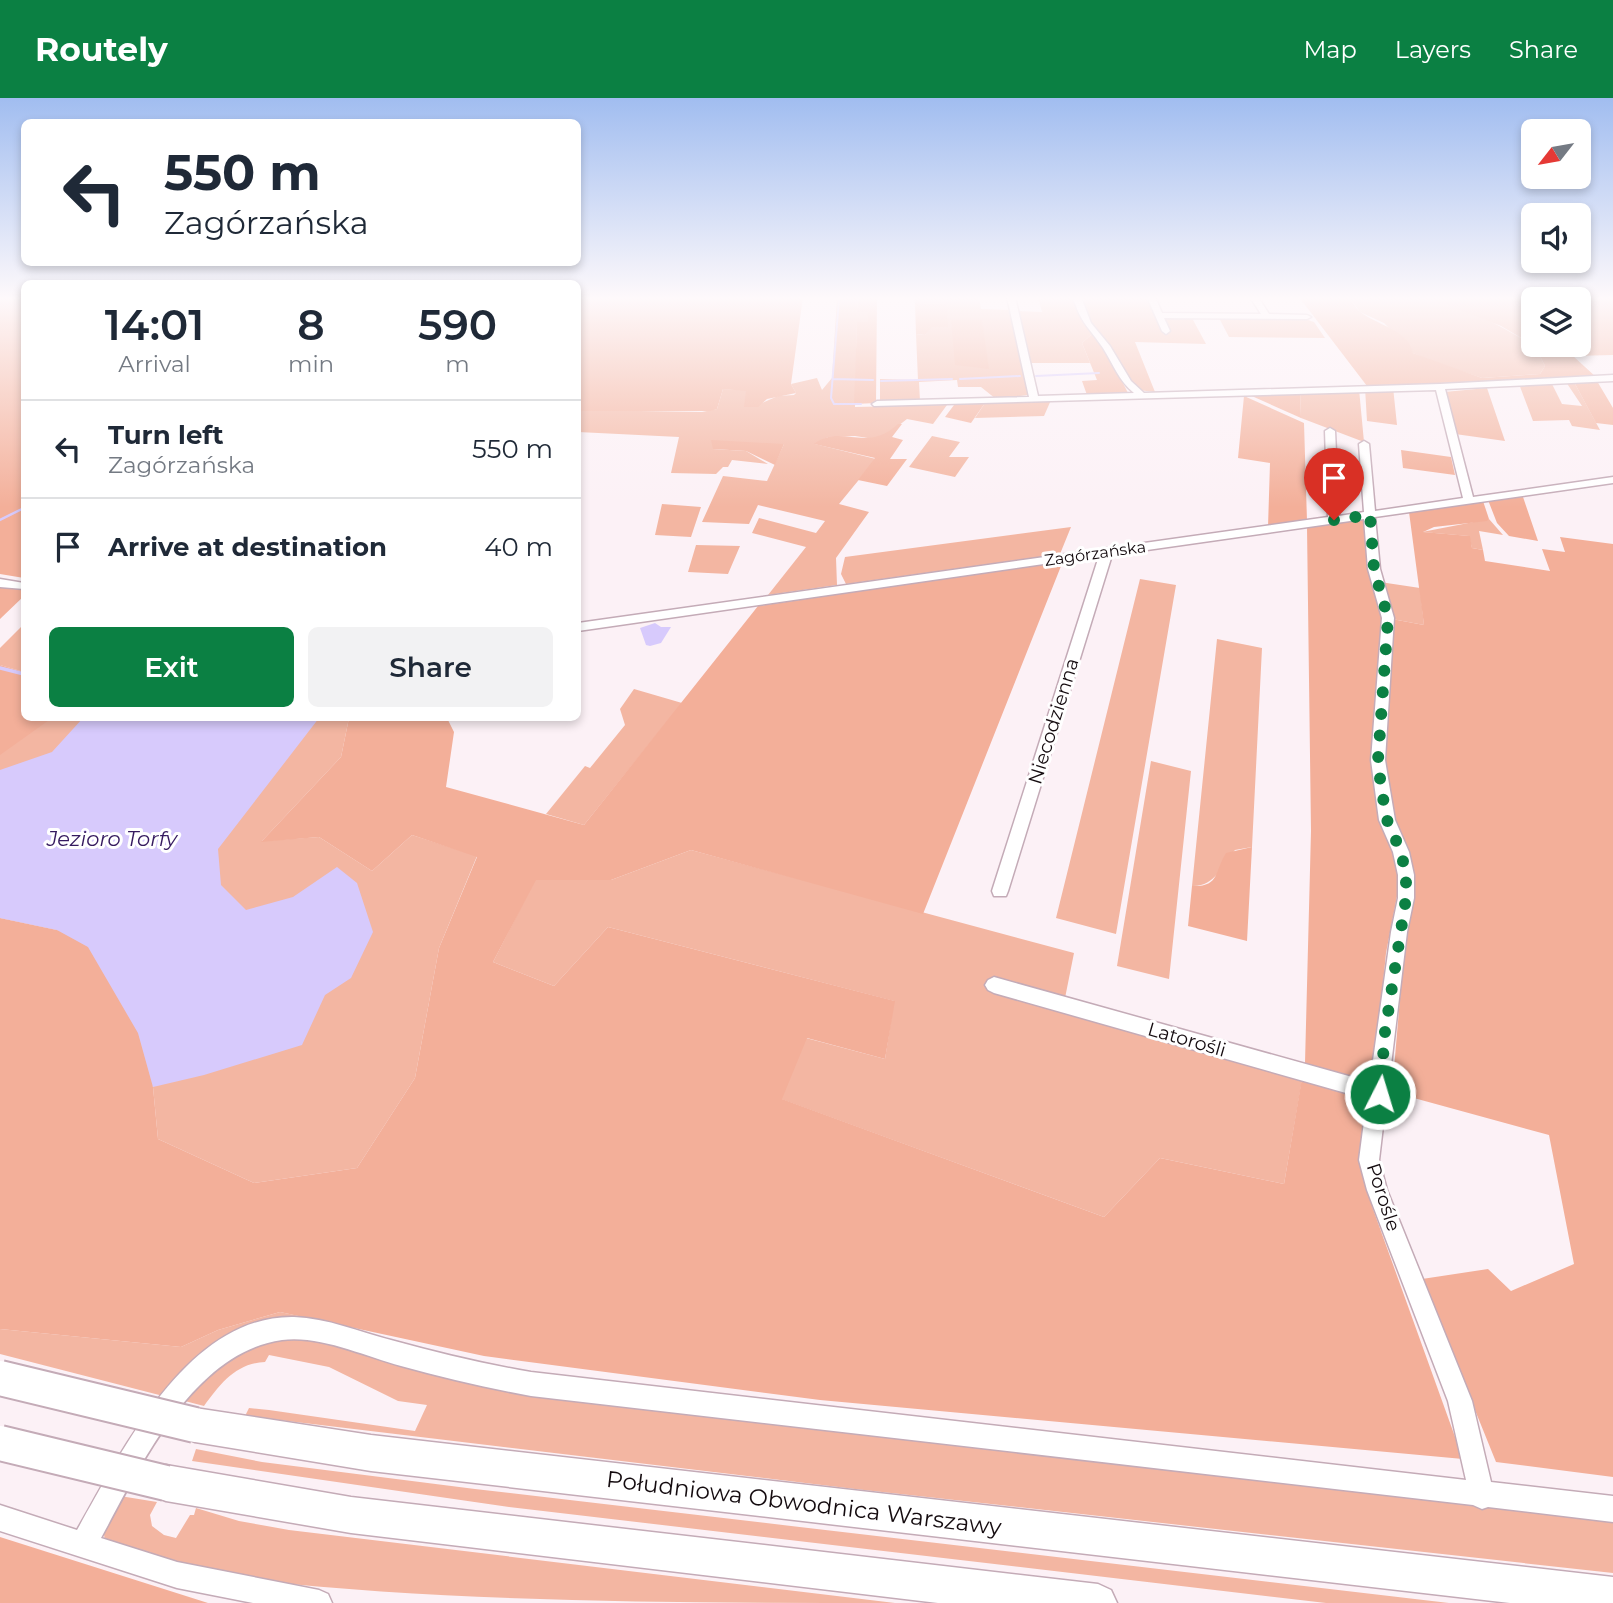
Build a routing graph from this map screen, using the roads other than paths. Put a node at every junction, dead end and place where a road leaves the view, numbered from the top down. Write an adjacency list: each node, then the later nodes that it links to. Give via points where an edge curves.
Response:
1 (1027, 367): 6 (street)
2 (1118, 367): 5 (street)
3 (1613, 378): 4 (street)
4 (1440, 387): 5 (street); 11 (street)
5 (1140, 394): 6 (street)
6 (1034, 399): 7 (street)
7 (877, 404)
8 (1330, 431): 13 (street)
9 (1364, 444): 12 (street, Porośle)
10 (1611, 484): 11 (street, Zagórzańska)
11 (1469, 501): 12 (street, Zagórzańska)
12 (1370, 515): 13 (street, Zagórzańska); 20 (street, Porośle, via 1374,569 1388,618 1378,760 1387,820 1406,875)
13 (1334, 520): 14 (street, Zagórzańska)
14 (1107, 551): 17 (street, Zagórzańska); 18 (street, Niecodzienna)
15 (0, 583): 16 (street)
16 (21, 586)
17 (581, 627)
18 (1000, 891)
19 (994, 985): 20 (street, Latorośli)
20 (1380, 1094): 24 (street, Porośle, via 1370,1160 1377,1190 1460,1401)
21 (0, 1378): 22 (highway, Południowa Obwodnica Warszawy, bridge)
22 (195, 1425): 28 (highway, Południowa Obwodnica Warszawy, via 371,1453)
23 (0, 1443): 30 (highway, bridge, via 166,1483 351,1515)
24 (1482, 1497): 25 (street); 27 (street, via 531,1384 476,1375 313,1331 283,1329 235,1343 187,1382 142,1444)
25 (1613, 1509)
26 (0, 1518): 27 (street)
27 (83, 1544): 29 (street, via 206,1582)
28 (1613, 1596)
29 (319, 1603)
30 (1098, 1603)

